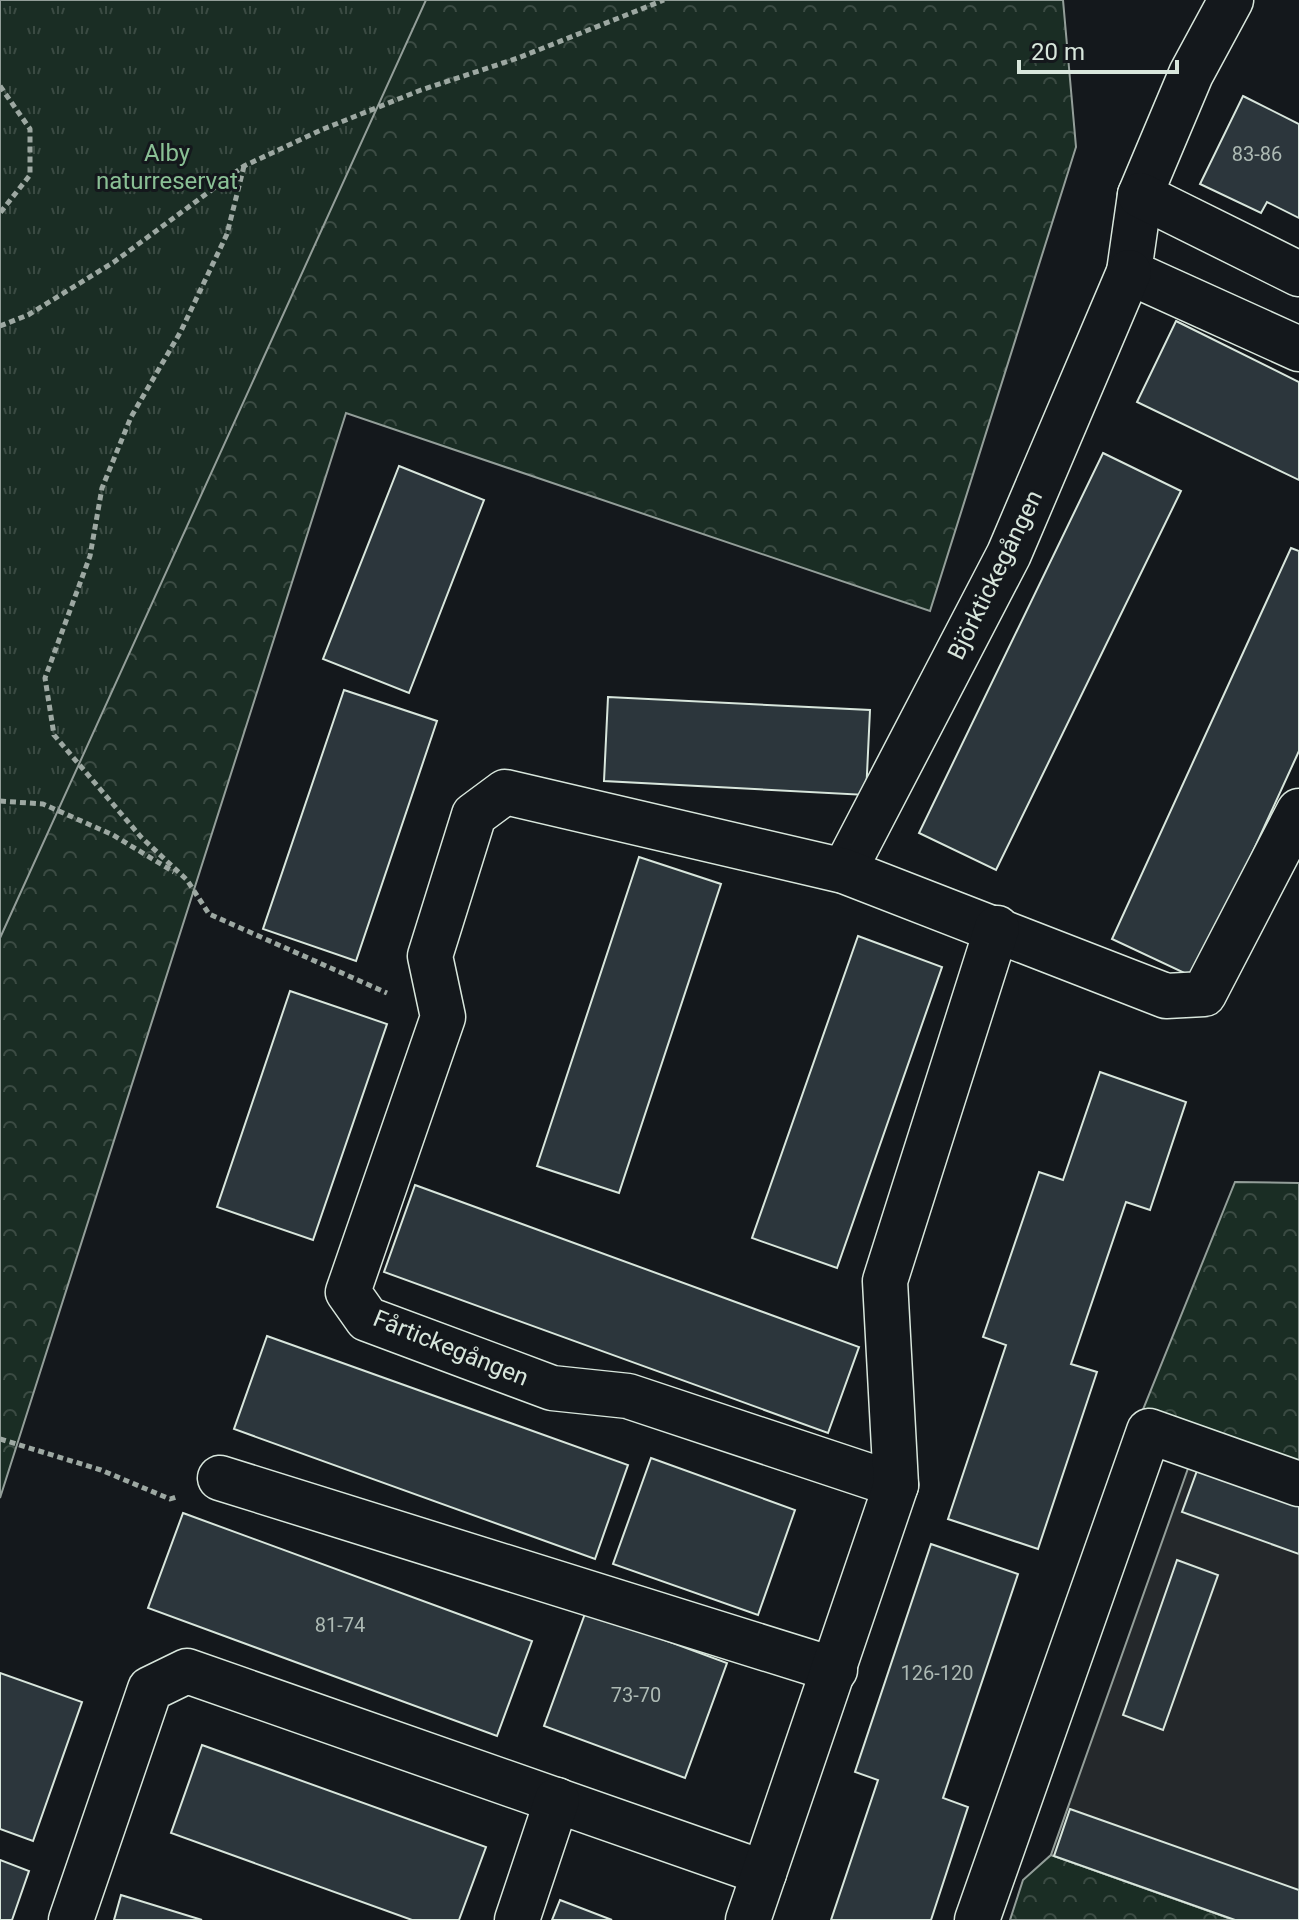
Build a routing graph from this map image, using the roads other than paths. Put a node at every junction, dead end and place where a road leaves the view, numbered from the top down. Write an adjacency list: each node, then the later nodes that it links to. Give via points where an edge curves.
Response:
1 (1231, 0): 2 (lane, Björktickegången, via 1191,74)
2 (1140, 195): 3 (lane, Björktickegången); 4 (lane)
3 (1129, 272): 5 (lane); 7 (lane, Björktickegången, via 1009,554)
4 (1299, 274)
5 (1299, 349)
6 (1299, 811): 8 (lane, via 1204,994 1166,996)
7 (844, 871): 8 (lane); 11 (lane, Fårtickegången, via 505,792 474,815 430,956 443,1017 348,1292 367,1319 552,1388 628,1396)
8 (997, 928): 11 (lane, via 885,1281)
9 (220, 1478): 12 (lane)
10 (1299, 1484): 18 (lane, via 1149,1431)
11 (896, 1485): 12 (lane)
12 (835, 1670): 14 (lane)
13 (557, 1800): 14 (lane); 15 (lane, via 187,1671 150,1689); 16 (lane)
14 (764, 1873): 17 (lane)
15 (71, 1920)
16 (517, 1920)
17 (748, 1920)
18 (977, 1920)

